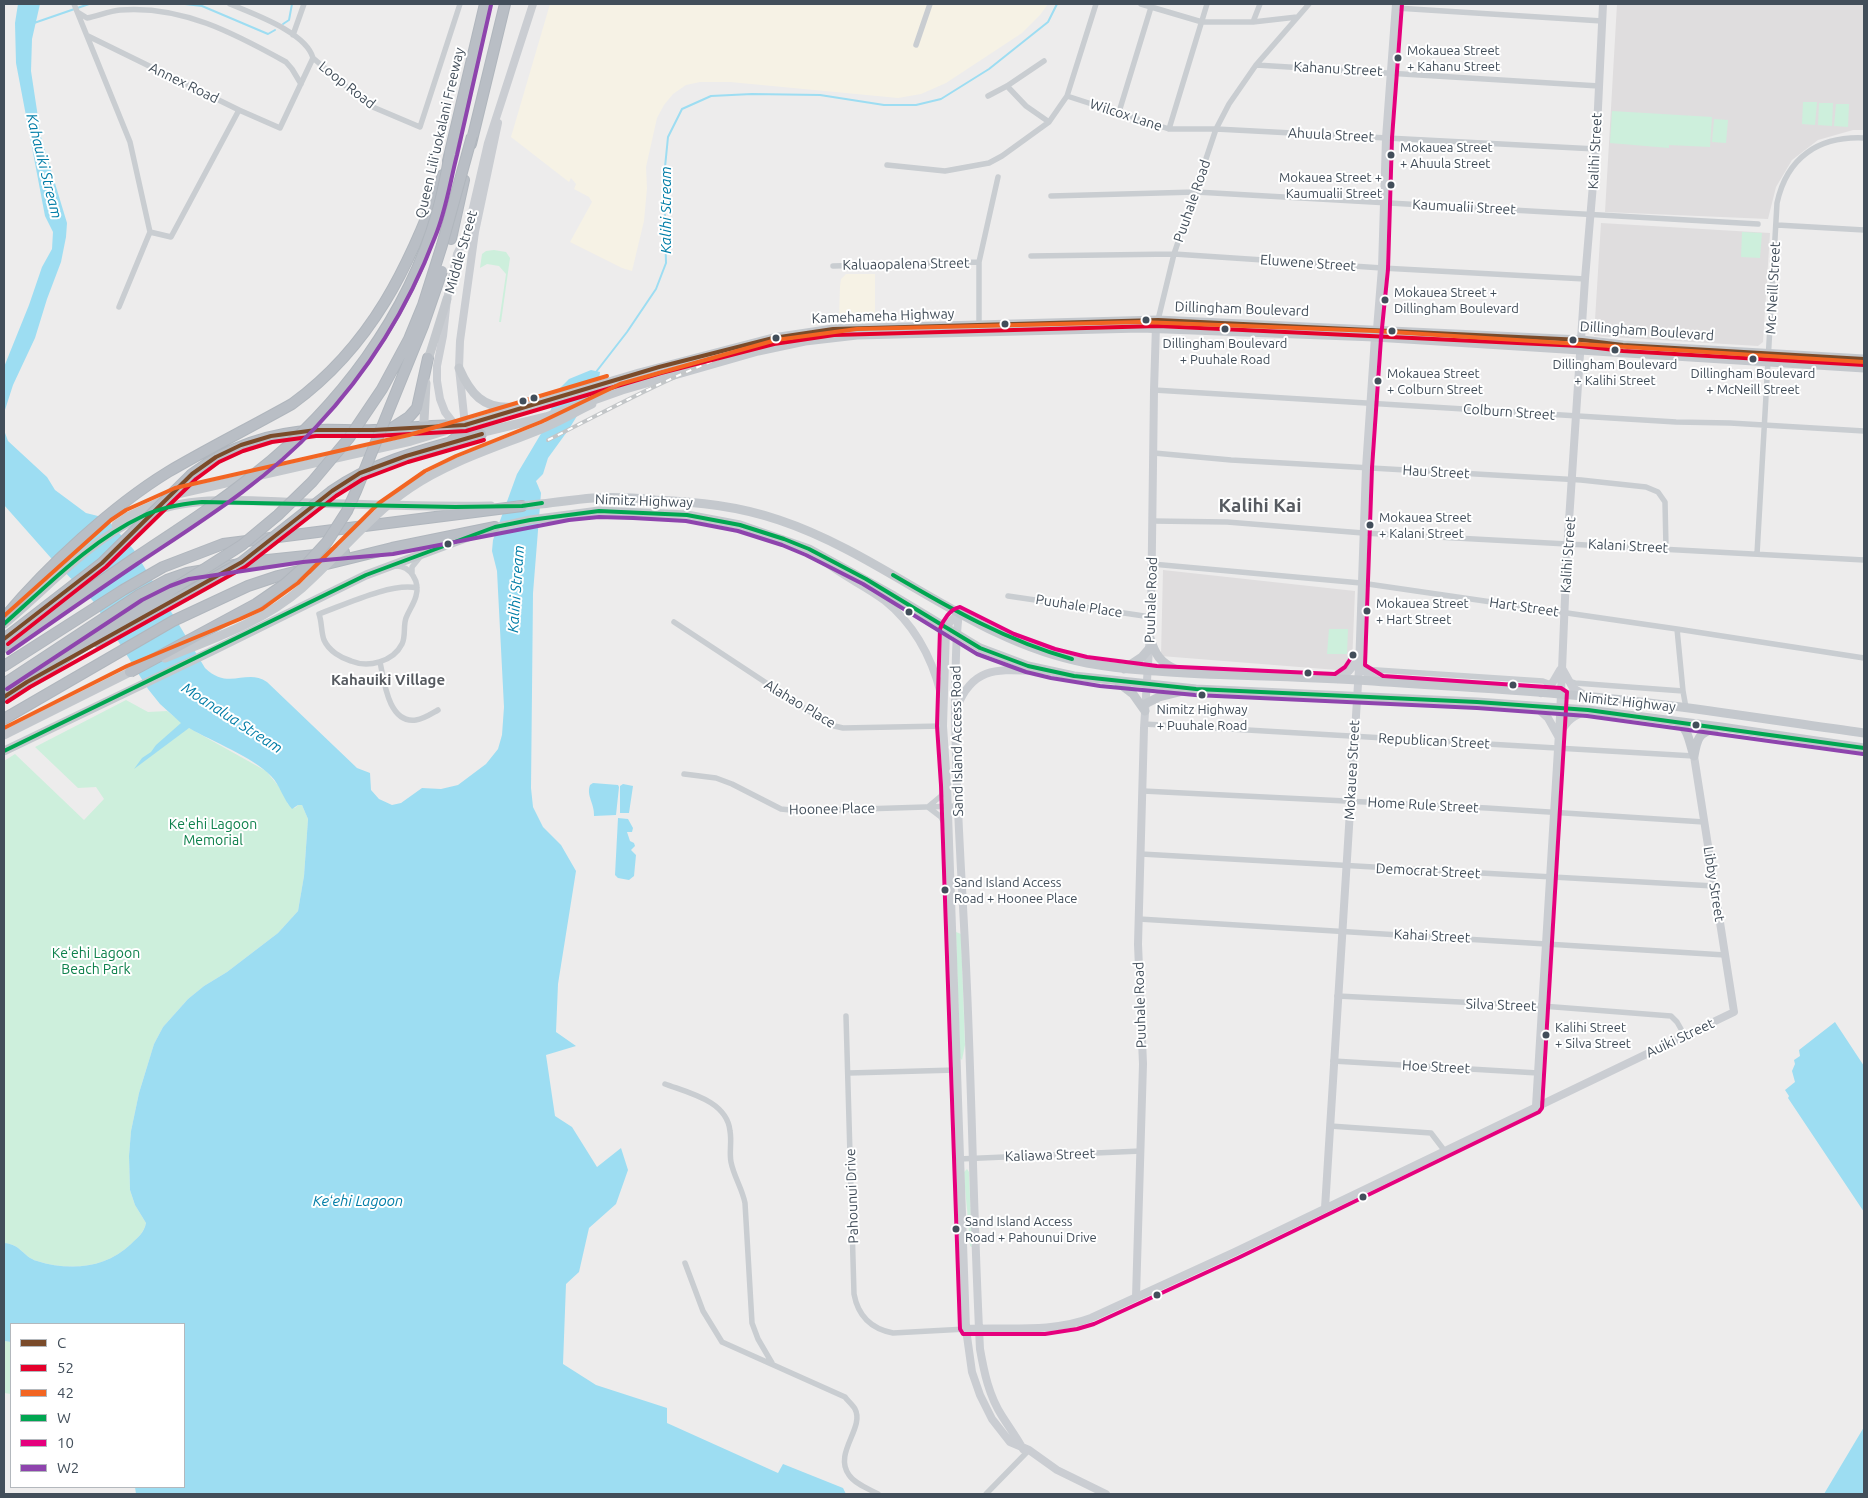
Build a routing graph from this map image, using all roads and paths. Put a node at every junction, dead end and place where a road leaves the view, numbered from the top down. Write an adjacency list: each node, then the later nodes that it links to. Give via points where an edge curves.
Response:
1 (74, 4): 17 (street)
2 (230, 4): 22 (street, Loop Road)
3 (304, 4): 22 (street)
4 (460, 4): 25 (street, Loop Road, via 420,126 368,105)
5 (485, 4): 44 (highway, Queen Liliʻuokalani Freeway)
6 (505, 4): 40 (highway, Queen Liliʻuokalani Freeway)
7 (533, 4): 34 (main road, Middle Street)
8 (930, 4): 24 (street)
9 (1096, 4): 33 (street)
10 (1141, 4): 15 (street)
11 (1207, 4): 20 (street)
12 (1260, 4): 21 (street)
13 (1309, 4): 18 (street, Puuhale Road)
14 (1603, 4): 19 (main road, Kalihi Street)
15 (1151, 6): 20 (street); 36 (street)
16 (1396, 6): 19 (street); 28 (main road, Mokauea Street)
17 (77, 12): 23 (street); 29 (street, via 87,18 138,10 209,23 286,62)
18 (1296, 16): 21 (street); 27 (street, Puuhale Road)
19 (1602, 21): 31 (main road, Kalihi Street)
20 (1202, 22): 21 (street); 38 (street)
21 (1253, 22)
22 (293, 35): 25 (street, Loop Road, via 308,47)
23 (88, 36): 35 (street, Annex Road); 54 (street, via 130,142)
24 (916, 45)
25 (313, 58): 29 (street)
26 (1044, 61): 30 (street)
27 (1256, 64): 28 (street, Kahanu Street); 39 (street, Puuhale Road)
28 (1391, 72): 31 (street, Kahanu Street); 41 (main road, Mokauea Street)
29 (301, 84): 35 (street, Annex Road, via 280,128)
30 (1007, 86): 32 (street); 37 (street, via 1026,106)
31 (1599, 86): 43 (main road, Kalihi Street)
32 (988, 96)
33 (1067, 96): 36 (street, Wilcox Lane); 37 (street)
34 (501, 107): 61 (main road, Middle Street, via 488,143); 71 (main road, Middle Street, via 475,232)
35 (239, 110): 54 (street, via 171,238)
36 (1119, 112): 38 (street, Wilcox Lane)
37 (1049, 122): 45 (street, via 989,163 945,171)
38 (1169, 129): 39 (street, Wilcox Lane)
39 (1216, 129): 41 (street, Ahuula Street); 47 (street, Puuhale Road)
40 (472, 136): 129 (highway, bridge, via 460,200 436,292 356,492 338,526 314,558 270,595); 136 (highway, Queen Liliʻuokalani Freeway, bridge, via 423,305 382,389 349,438 312,482 242,545)
41 (1386, 138): 43 (street, Ahuula Street); 49 (main road, Mokauea Street)
42 (1864, 138): 52 (street, Mc Neill Street, via 1830,141 1798,161 1780,190)
43 (1596, 149): 50 (main road, Kalihi Street)
44 (450, 154): 111 (highway, bridge, via 425,223 392,290 340,363 292,404 152,483 90,531); 119 (highway, Queen Liliʻuokalani Freeway, bridge, via 437,214 407,288 371,350 324,409 294,441 236,489)
45 (887, 165)
46 (998, 177): 57 (street)
47 (1196, 192): 48 (street, Kaumualii Street); 49 (street, Kaumualii Street); 55 (street, Puuhale Road)
48 (1051, 196)
49 (1384, 204): 50 (street, Kaumualii Street); 59 (main road, Mokauea Street)
50 (1592, 214): 51 (street, Kaumualii Street); 60 (main road, Kalihi Street)
51 (1758, 224)
52 (1776, 225): 53 (street); 69 (street, Mc Neill Street)
53 (1864, 230)
54 (150, 232): 62 (street)
55 (1174, 254): 56 (street, Eluwene Street); 59 (street, Eluwene Street); 63 (street, Puuhale Road)
56 (1031, 256)
57 (979, 262): 58 (street, Kaluaopalena Street); 64 (street)
58 (833, 266)
59 (1382, 268): 60 (street, Eluwene Street); 65 (main road, Mokauea Street)
60 (1585, 279): 66 (main road, Kalihi Street)
61 (447, 299): 68 (main road); 79 (main road, Middle Street, via 437,381 445,412)
62 (119, 307)
63 (1157, 324): 64 (main road, Kamehameha Highway); 65 (main road, Dillingham Boulevard); 73 (main road, Puuhale Road)
64 (979, 329): 74 (main road, Kamehameha Highway, via 805,340 622,390); 76 (main road, Kamehameha Highway, via 833,329 789,335 659,367)
65 (1376, 333): 66 (main road, Dillingham Boulevard); 67 (main road, Dillingham Boulevard); 75 (main road, Mokauea Street)
66 (1582, 340): 67 (main road, Kalihi Street); 69 (main road, Dillingham Boulevard)
67 (1580, 350): 69 (main road, Dillingham Boulevard); 77 (main road, Kalihi Street)
68 (428, 358): 80 (highway, via 417,408); 81 (main road)
69 (1768, 358): 70 (main road, Dillingham Boulevard); 72 (main road, Dillingham Boulevard); 78 (street, Mc Neill Street)
70 (1864, 359)
71 (459, 368): 76 (main road, via 467,386 484,402 509,407); 79 (main road, Middle Street)
72 (1864, 368)
73 (1154, 390): 75 (street, Colburn Street); 86 (main road, Puuhale Road)
74 (590, 403): 83 (main road); 129 (main road, bridge, via 544,428 428,477 383,508 302,588 271,610)
75 (1371, 403): 77 (street, Colburn Street); 87 (main road, Mokauea Street)
76 (529, 405): 79 (main road)
77 (1577, 416): 78 (street, Colburn Street); 88 (main road, Kalihi Street)
78 (1764, 426): 82 (street, Colburn Street); 99 (street, Mc Neill Street)
79 (461, 427): 81 (highway); 83 (main road); 84 (main road); 85 (highway, via 457,438)
80 (392, 428): 81 (highway); 118 (highway, bridge, via 316,430 271,436 228,451 192,474 102,563)
81 (424, 428): 84 (main road)
82 (1864, 431)
83 (481, 434): 85 (highway)
84 (411, 441): 98 (main road, bridge, via 177,494 129,516)
85 (449, 443): 136 (highway, bridge, via 377,465 346,480 242,562)
86 (1154, 453): 87 (street, Hau Street); 91 (main road, Puuhale Road)
87 (1366, 468): 88 (street, Hau Street); 93 (main road, Mokauea Street)
88 (1573, 481): 94 (main road, Kalihi Street); 96 (street, Hau Street, via 1646,487 1658,492 1665,502)
89 (522, 506): 90 (highway); 108 (main road, Nimitz Highway, via 568,500 630,498 720,504 746,510 818,536)
90 (494, 508): 98 (main road, bridge, via 202,502 177,505 144,515); 125 (highway, via 223,544 163,567)
91 (1152, 521): 93 (street, Kalani Street, via 1227,522); 102 (main road, Puuhale Road)
92 (496, 527): 95 (highway); 97 (main road, Nimitz Highway, via 599,512 687,515 740,525); 100 (main road, Nimitz Highway)
93 (1363, 533): 94 (street, Kalani Street); 105 (main road, Mokauea Street)
94 (1568, 544): 96 (street, Kalani Street); 109 (main road, Kalihi Street)
95 (392, 548): 138 (highway, bridge, via 276,559 181,576 139,595); 156 (highway, bridge, via 278,576 221,598 173,621)
96 (1666, 548): 99 (street, Kalani Street)
97 (810, 549): 114 (main road, Nimitz Highway); 148 (main road, via 837,572 884,601 905,621 929,659)
98 (88, 550): 113 (main road)
99 (1757, 554): 101 (street, Kalani Street)
100 (422, 555): 103 (main road, Nimitz Highway); 104 (street, via 412,567)
101 (1864, 560)
102 (1152, 564): 105 (street, Hart Street); 110 (main road, Puuhale Road)
103 (393, 566): 104 (street, via 407,568); 167 (main road, Nimitz Highway, via 366,575)
104 (412, 574): 106 (street)
105 (1361, 583): 109 (street, Hart Street); 121 (main road, Mokauea Street)
106 (416, 588): 123 (street, via 402,644); 123 (street, via 392,588 319,614 325,642 335,653 355,663)
107 (1008, 596): 110 (street, Puuhale Place)
108 (959, 613): 114 (main road); 116 (main road, Sand Island Access Road); 127 (main road, Nimitz Highway, via 1011,640 1043,652)
109 (1564, 613): 115 (street, Hart Street); 124 (main road, Kalihi Street)
110 (1150, 617): 117 (main road, Puuhale Road)
111 (4, 618)
112 (674, 622): 159 (street, Alahao Place, via 830,725 843,728)
113 (4, 624)
114 (946, 629): 116 (main road, Nimitz Highway); 148 (main road, Sand Island Access Road)
115 (1677, 629): 122 (street, Hart Street); 142 (street)
116 (956, 635): 130 (main road, Nimitz Highway, via 1003,657); 155 (main road, Sand Island Access Road)
117 (1150, 638): 120 (main road, Puuhale Road); 131 (main road, via 1159,659)
118 (4, 640)
119 (4, 648)
120 (1149, 650): 127 (main road); 128 (main road, Puuhale Road)
121 (1359, 658): 126 (main road, Mokauea Street); 132 (main road)
122 (1864, 658)
123 (380, 662): 153 (street, via 389,700 396,711 411,720 419,720)
124 (1561, 665): 135 (main road); 140 (main road); 144 (main road, Kalihi Street)
125 (4, 666)
126 (1358, 668): 133 (main road, Mokauea Street); 137 (main road); 140 (street, via 1543,680)
127 (1124, 669): 128 (main road, Nimitz Highway)
128 (1148, 671): 131 (main road, Nimitz Highway); 139 (main road, Puuhale Road)
129 (130, 672): 162 (main road)
130 (1052, 672): 134 (main road, Nimitz Highway); 155 (main road, via 988,672 962,693)
131 (1184, 673): 132 (main road, Nimitz Highway)
132 (1337, 680): 133 (main road, Nimitz Highway)
133 (1358, 680): 137 (main road, Nimitz Highway); 145 (main road, Mokauea Street)
134 (1116, 681): 139 (main road, Nimitz Highway); 149 (main road)
135 (1568, 681): 142 (street); 146 (main road, via 1577,692)
136 (27, 682): 147 (highway, Queen Liliʻuokalani Freeway)
137 (1381, 682): 143 (main road, Nimitz Highway)
138 (4, 684)
139 (1147, 684): 141 (main road, Nimitz Highway); 149 (main road, Puuhale Road)
140 (1551, 684): 143 (main road)
141 (1196, 688): 145 (main road, Nimitz Highway); 149 (main road, via 1159,697)
142 (1683, 691): 151 (street)
143 (1541, 693): 144 (main road, Nimitz Highway)
144 (1561, 694): 146 (main road, Nimitz Highway); 152 (main road, Kalihi Street)
145 (1357, 696): 150 (main road, Nimitz Highway); 163 (main road, Mokauea Street)
146 (1587, 696): 151 (main road, Nimitz Highway)
147 (4, 697)
148 (944, 705): 159 (main road, Sand Island Access Road)
149 (1145, 708): 158 (main road, Puuhale Road)
150 (1537, 708): 152 (main road, Nimitz Highway); 164 (main road)
151 (1686, 708): 161 (main road, Nimitz Highway)
152 (1560, 709): 154 (main road, Nimitz Highway); 164 (main road, Kalihi Street)
153 (438, 710)
154 (1588, 710): 157 (main road, Nimitz Highway); 164 (main road, via 1570,719)
155 (955, 711): 174 (main road, Sand Island Access Road)
156 (4, 720)
157 (1674, 720): 160 (main road, Nimitz Highway); 168 (main road, via 1686,731)
158 (1144, 724): 163 (street, Republican Street); 171 (main road, Puuhale Road)
159 (943, 726): 170 (main road, Sand Island Access Road)
160 (1721, 727): 166 (main road, Nimitz Highway); 168 (main road, via 1708,730 1696,741)
161 (1864, 733)
162 (4, 735)
163 (1354, 736): 165 (street, Republican Street); 172 (main road, Mokauea Street)
164 (1559, 736): 165 (main road, Kalihi Street)
165 (1558, 748): 168 (street, Republican Street); 176 (main road, Kalihi Street)
166 (1864, 748)
167 (4, 751)
168 (1694, 756): 177 (main road, Libby Street)
169 (684, 774): 175 (street, Hoonee Place, via 716,778 781,810)
170 (947, 786): 173 (main road, Sand Island Access Road); 175 (street, via 937,801)
171 (1143, 791): 172 (street, Home Rule Street); 179 (main road, Puuhale Road)
172 (1350, 801): 176 (street, Home Rule Street); 180 (main road, Mokauea Street)
173 (947, 806): 174 (street, Hoonee Place); 175 (street, Hoonee Place); 178 (main road, Sand Island Access Road)
174 (957, 806): 184 (main road, Sand Island Access Road)
175 (928, 807): 178 (street, via 941,817)
176 (1553, 813): 177 (street, Home Rule Street); 181 (main road, Kalihi Street)
177 (1704, 822): 182 (main road, Libby Street)
178 (948, 830): 183 (main road, Sand Island Access Road)
179 (1141, 854): 180 (street, Democrat Street); 185 (main road, Puuhale Road)
180 (1347, 866): 181 (street, Democrat Street); 186 (main road, Mokauea Street)
181 (1550, 877): 182 (street, Democrat Street); 187 (main road, Kalihi Street)
182 (1714, 886): 188 (main road, Libby Street)
183 (951, 920): 184 (main road); 196 (main road, Sand Island Access Road)
184 (964, 920): 195 (main road, Sand Island Access Road)
185 (1138, 920): 186 (street, Kahai Street); 203 (main road, Puuhale Road, via 1143,1064)
186 (1341, 931): 187 (street, Kahai Street); 189 (main road, Mokauea Street)
187 (1546, 943): 188 (street, Kahai Street); 190 (main road, Kalihi Street)
188 (1725, 954): 191 (main road, Libby Street)
189 (1337, 996): 190 (street, Silva Street); 194 (main road, Mokauea Street)
190 (1542, 1006): 193 (street, Silva Street, via 1670,1016); 198 (main road, Kalihi Street)
191 (1734, 1012): 193 (main road, Auiki Street)
192 (846, 1016): 197 (street, Pahounui Drive)
193 (1685, 1036): 200 (main road, Auiki Street)
194 (1333, 1061): 198 (street, Hoe Street); 201 (main road, Mokauea Street)
195 (971, 1069): 196 (main road); 205 (main road, Sand Island Access Road)
196 (956, 1070): 197 (street); 204 (main road, Sand Island Access Road)
197 (848, 1073): 212 (street, Pahounui Drive, via 854,1294 859,1310 870,1324 893,1333)
198 (1538, 1073): 200 (main road, Kalihi Street)
199 (665, 1084): 213 (street, via 708,1100 726,1116 730,1130 730,1160 745,1203 752,1323)
200 (1536, 1106): 202 (main road, Auiki Street)
201 (1330, 1126): 202 (street, via 1431,1133); 206 (main road, Mokauea Street)
202 (1444, 1150): 206 (main road, Auiki Street)
203 (1141, 1151): 205 (street, Kaliawa Street); 210 (main road, Puuhale Road)
204 (959, 1159): 205 (street, Kaliawa Street); 207 (main road, Sand Island Access Road)
205 (972, 1159): 208 (main road, Sand Island Access Road)
206 (1325, 1208): 210 (main road, Auiki Street)
207 (964, 1252): 208 (main road); 212 (main road, Sand Island Access Road)
208 (976, 1252): 211 (main road, Sand Island Access Road)
209 (685, 1263): 213 (street, via 703,1311 722,1342)
210 (1136, 1297): 211 (main road, Auiki Street, via 1078,1323 1054,1328)
211 (978, 1329): 212 (main road, Auiki Street); 214 (main road, Sand Island Access Road, via 983,1370 990,1389 1001,1415)
212 (966, 1330): 214 (main road, Sand Island Access Road, via 972,1372 980,1395 992,1419 1010,1442)
213 (772, 1363): 215 (street, via 845,1397 856,1410 857,1422 844,1458 848,1475)
214 (1026, 1450): 216 (street); 217 (main road, Sand Island Access Road, via 1057,1470)
215 (878, 1494)
216 (986, 1494)
217 (1106, 1494)

